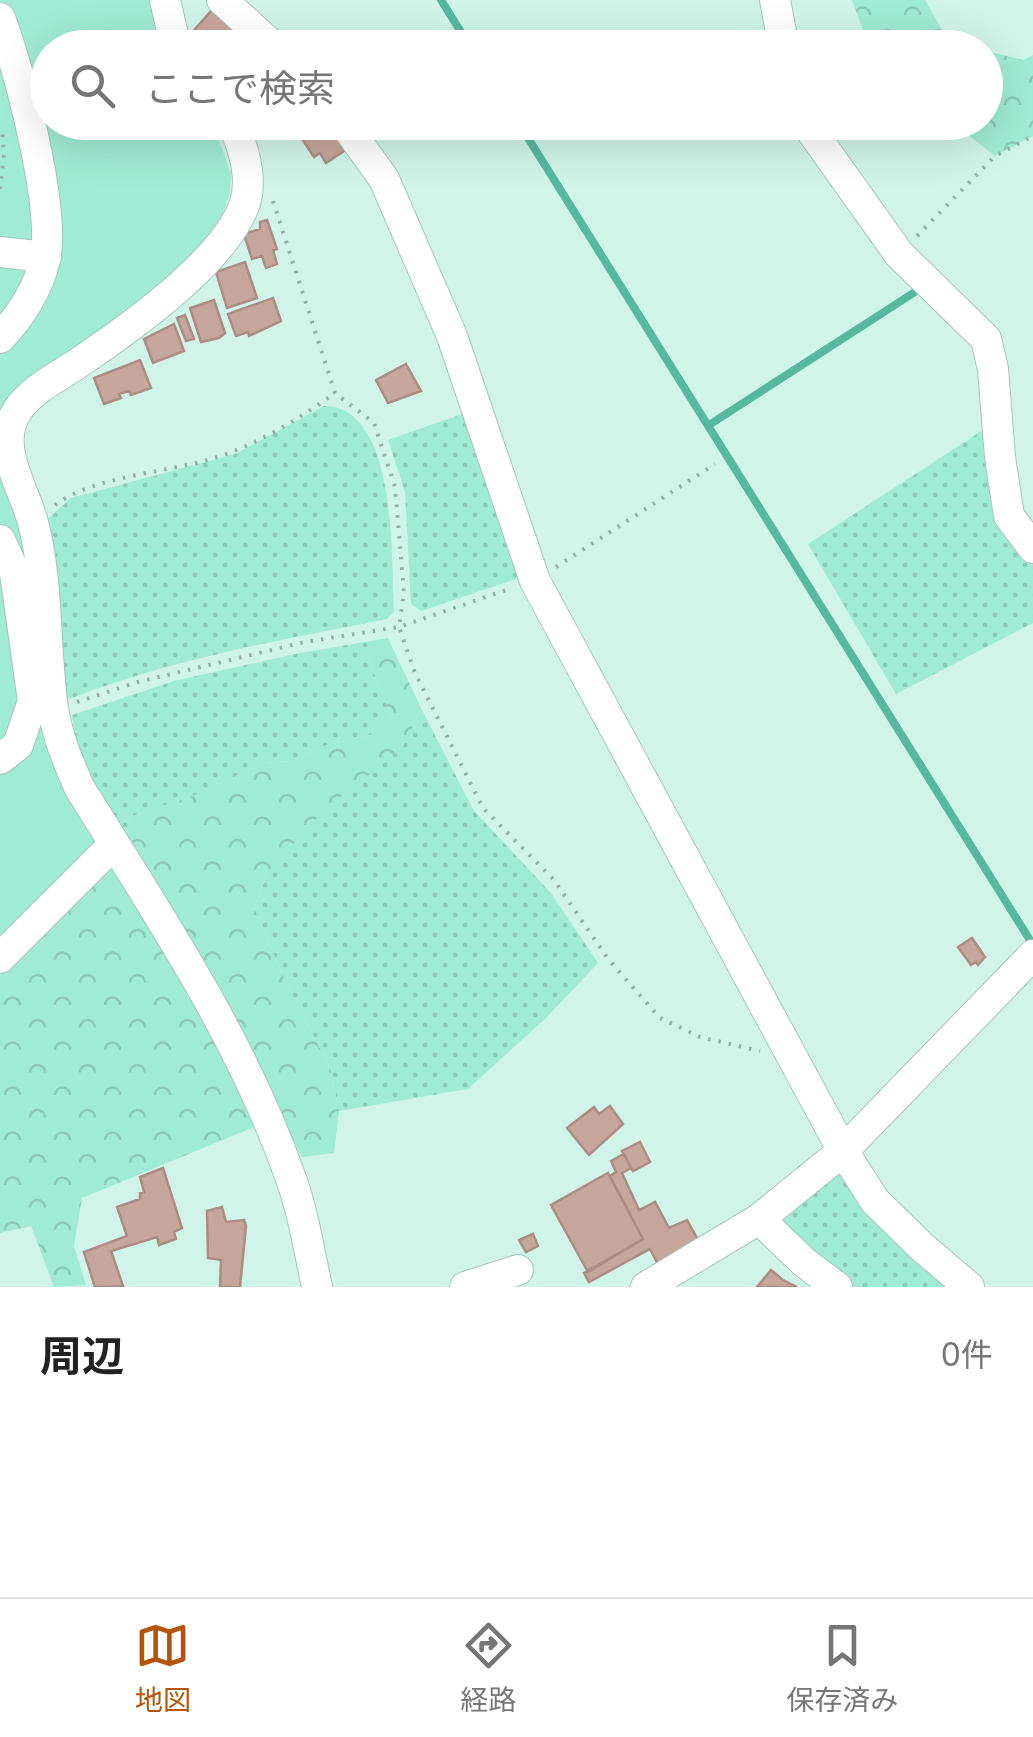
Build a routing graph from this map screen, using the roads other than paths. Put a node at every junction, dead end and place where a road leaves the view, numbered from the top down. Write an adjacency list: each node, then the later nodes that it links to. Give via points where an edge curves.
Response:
1 (165, 0): 5 (street)
2 (222, 0): 6 (street)
3 (775, 0): 7 (street)
4 (0, 18): 8 (street)
5 (172, 30)
6 (255, 30)
7 (781, 30)
8 (30, 133)
9 (32, 140): 14 (street, via 44,193)
10 (240, 140): 19 (street, via 246,200 234,224 164,301 28,398 9,428 33,522 53,710 79,787)
11 (356, 140): 22 (street, via 384,180 452,336 535,581)
12 (818, 140): 17 (street, via 900,254 986,339 1009,516)
13 (0, 252): 14 (street)
14 (46, 257): 15 (street, via 31,295)
15 (0, 338)
16 (0, 540): 18 (street, via 15,573 33,701)
17 (1033, 548)
18 (6, 757)
19 (114, 844): 20 (street); 25 (street, via 206,992 255,1091 291,1178)
20 (0, 958)
21 (1030, 958): 22 (street)
22 (843, 1152): 23 (street); 29 (street, via 875,1201)
23 (760, 1219): 27 (street); 28 (street)
24 (518, 1270): 26 (street)
25 (318, 1287)
26 (465, 1287)
27 (646, 1287)
28 (837, 1287)
29 (968, 1287)

